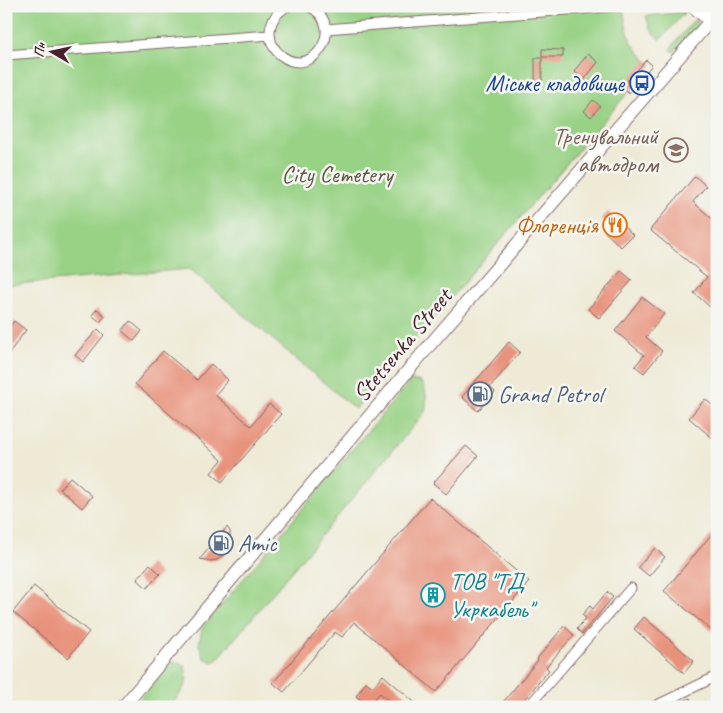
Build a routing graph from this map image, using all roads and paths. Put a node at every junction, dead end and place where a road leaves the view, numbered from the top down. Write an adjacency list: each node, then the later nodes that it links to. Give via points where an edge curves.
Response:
1 (288, 6): 9 (street, via 274,17)
2 (308, 6): 8 (street, via 320,14)
3 (611, 6): 4 (street); 8 (street)
4 (619, 6)
5 (690, 6): 7 (street)
6 (702, 6): 7 (street)
7 (712, 18): 13 (main road, Stetsenka Street)
8 (326, 29): 9 (street, via 319,52 304,61 285,58 277,52)
9 (270, 35): 10 (street)
10 (6, 55)
11 (630, 588): 14 (street)
12 (717, 676): 15 (street)
13 (123, 707)
14 (528, 707)
15 (654, 707)

